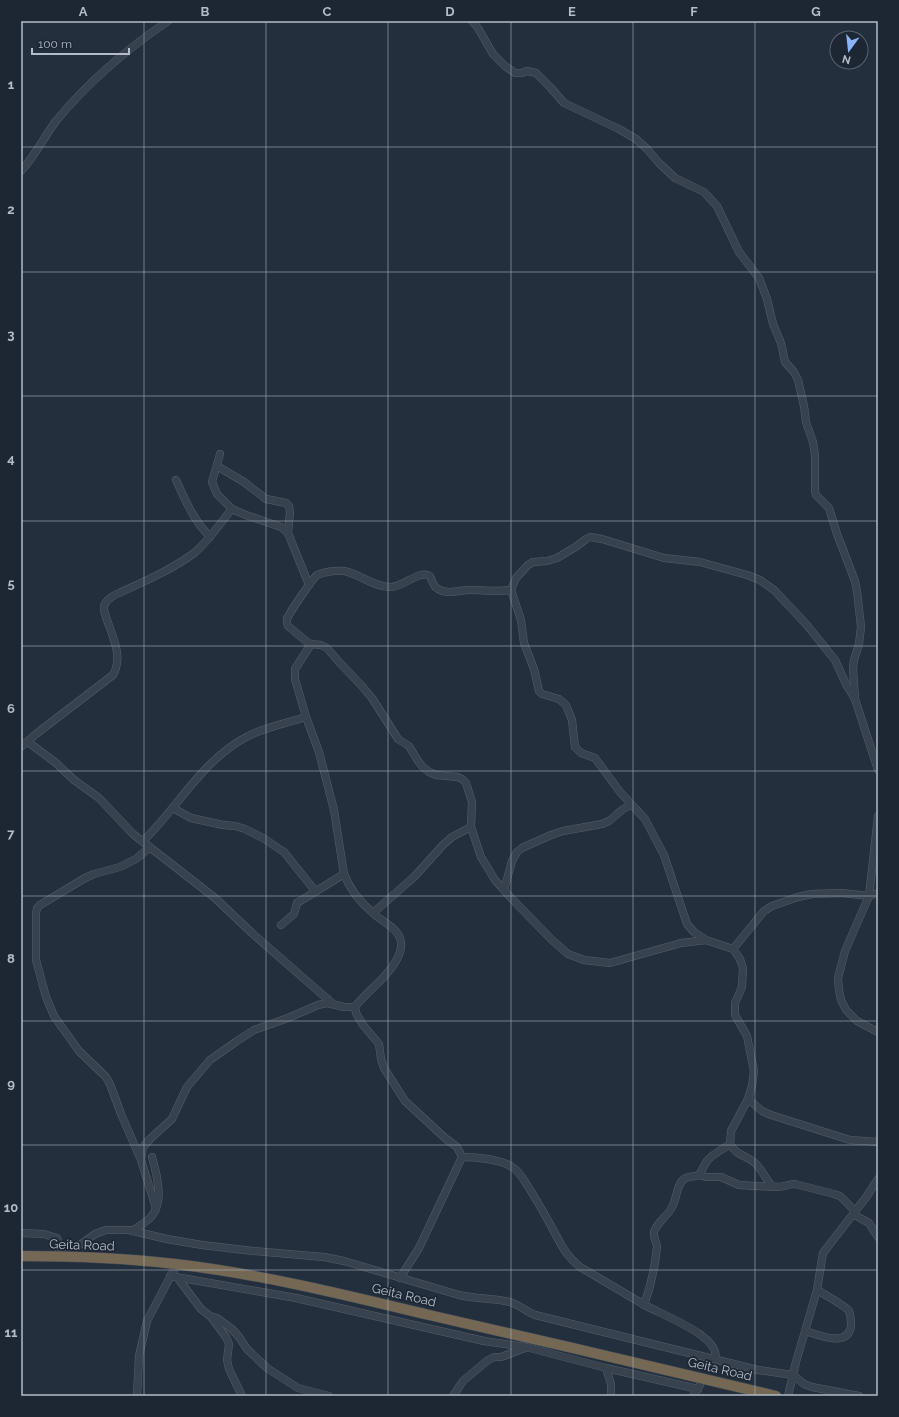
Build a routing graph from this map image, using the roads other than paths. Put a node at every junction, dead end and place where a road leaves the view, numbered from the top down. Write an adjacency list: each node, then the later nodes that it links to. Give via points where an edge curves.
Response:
1 (168, 21): 3 (street, via 126,52 82,92 56,122)
2 (472, 21): 13 (street, via 493,54 511,72 518,74 527,71 536,74 564,103 636,139 675,178 704,192 717,206 739,252 759,278 785,362 794,372 801,393 815,455 816,495 829,508 855,581 861,627 853,668)
3 (21, 171)
4 (220, 454): 5 (street)
5 (217, 466): 7 (street, via 212,482 213,488); 8 (street, via 266,499 286,503 290,512)
6 (176, 480): 9 (street, via 191,513)
7 (232, 508): 8 (street, via 246,516 281,527); 9 (street)
8 (288, 533): 10 (street)
9 (210, 537): 15 (street, via 194,553 106,602 104,610 118,659 113,675)
10 (309, 585): 11 (street, via 318,575 340,571 389,587 398,586 425,574 430,576 435,587 444,591); 12 (street, via 288,615 287,623)
11 (511, 590): 13 (street, via 516,578 528,565 564,555 590,537 664,558 700,562 747,575 774,590 806,624 835,660); 18 (street, via 539,691 559,699 566,705 572,720 575,747 595,758)
12 (311, 644): 14 (street, via 295,669 295,679); 21 (street, via 327,648 354,677 372,698 398,740 409,746 422,766 436,775 462,779 468,787 472,802)
13 (855, 699): 17 (street)
14 (306, 717): 19 (street, via 264,729 230,747 192,782); 24 (street, via 319,752 334,810)
15 (28, 742): 16 (street); 22 (street, via 100,798 124,826)
16 (21, 747)
17 (878, 770)
18 (631, 805): 25 (street, via 602,824 557,833 522,848 512,861); 31 (street, via 645,819 664,855 686,924)
19 (173, 808): 22 (street); 26 (street, via 191,818 235,826 263,838 284,852)
20 (878, 816): 28 (street)
21 (471, 827): 25 (street, via 481,857); 29 (street, via 443,845 414,877)
22 (143, 841): 23 (street)
23 (150, 847): 33 (street, via 215,898); 41 (street, via 136,859 120,867 85,878 40,905 36,913 36,960 54,1016 79,1051 106,1077)
24 (344, 874): 26 (street); 29 (street, via 350,888)
25 (504, 890): 31 (street, via 568,954 584,960 610,963 681,943)
26 (316, 892): 30 (street, via 297,904 294,914)
27 (878, 893): 28 (street)
28 (869, 896): 32 (street, via 842,893 812,894 772,906 764,911); 35 (street, via 845,951 838,978 838,990 846,1010 857,1021)
29 (373, 913): 34 (street, via 397,932 402,944 401,952 384,978)
30 (281, 925)
31 (706, 940): 32 (street)
32 (733, 949): 36 (street, via 743,968 742,987 735,1010 747,1036 754,1071)
33 (332, 1003): 34 (street); 41 (street, via 318,1005 254,1030 210,1060 187,1087 172,1119 145,1145)
34 (355, 1007): 40 (street, via 363,1026 379,1044 384,1068 405,1100 457,1147)
35 (878, 1032)
36 (748, 1099): 37 (street, via 771,1115 850,1140); 38 (street, via 731,1131)
37 (878, 1142)
38 (730, 1144): 42 (street, via 712,1156); 44 (street, via 737,1152 757,1165)
39 (152, 1157): 45 (street, via 158,1190)
40 (462, 1157): 54 (street, via 419,1248); 56 (street, via 494,1161 514,1168 524,1180 572,1261)
41 (141, 1160): 45 (street)
42 (699, 1175): 44 (street, via 721,1178 739,1186); 56 (street, via 687,1177 682,1181 673,1207 655,1231 657,1247 654,1270)
43 (878, 1179): 46 (street)
44 (775, 1188): 46 (street, via 795,1184 834,1194 840,1196)
45 (156, 1208): 47 (street, via 150,1218)
46 (854, 1212): 49 (street, via 869,1223); 55 (street, via 823,1253)
47 (132, 1231): 51 (street, via 100,1231); 54 (street, via 202,1245 324,1257)
48 (21, 1233): 51 (street, via 44,1234 57,1238)
49 (878, 1237)
50 (21, 1256): 51 (highway, Geita Road)
51 (61, 1256): 52 (highway, Geita Road)
52 (177, 1264): 53 (street); 63 (highway, Geita Road, via 252,1276 377,1302)
53 (174, 1276): 57 (street, via 201,1309); 59 (street, via 296,1298 479,1340); 65 (street, via 147,1321 139,1356)
54 (400, 1278): 60 (street, via 463,1296 510,1302 535,1315)
55 (817, 1290): 58 (street); 58 (street, via 848,1310 851,1318 850,1332 841,1339)
56 (644, 1305): 60 (street, via 692,1329 704,1338 716,1352)
57 (210, 1316): 66 (street, via 229,1344 227,1360); 67 (street, via 232,1329 250,1352 275,1374 298,1388)
58 (805, 1331): 62 (street)
59 (526, 1347): 61 (street); 68 (street, via 488,1360 463,1381)
60 (715, 1359): 62 (street, via 767,1372)
61 (606, 1368): 64 (street); 69 (street, via 611,1384)
62 (793, 1375): 72 (street); 73 (street, via 812,1387)
63 (703, 1379): 64 (street); 71 (highway, Geita Road)
64 (698, 1389): 70 (street)
65 (137, 1396)
66 (242, 1396)
67 (329, 1396)
68 (453, 1396)
69 (611, 1396)
70 (693, 1396)
71 (776, 1396)
72 (788, 1396)
73 (859, 1396)

